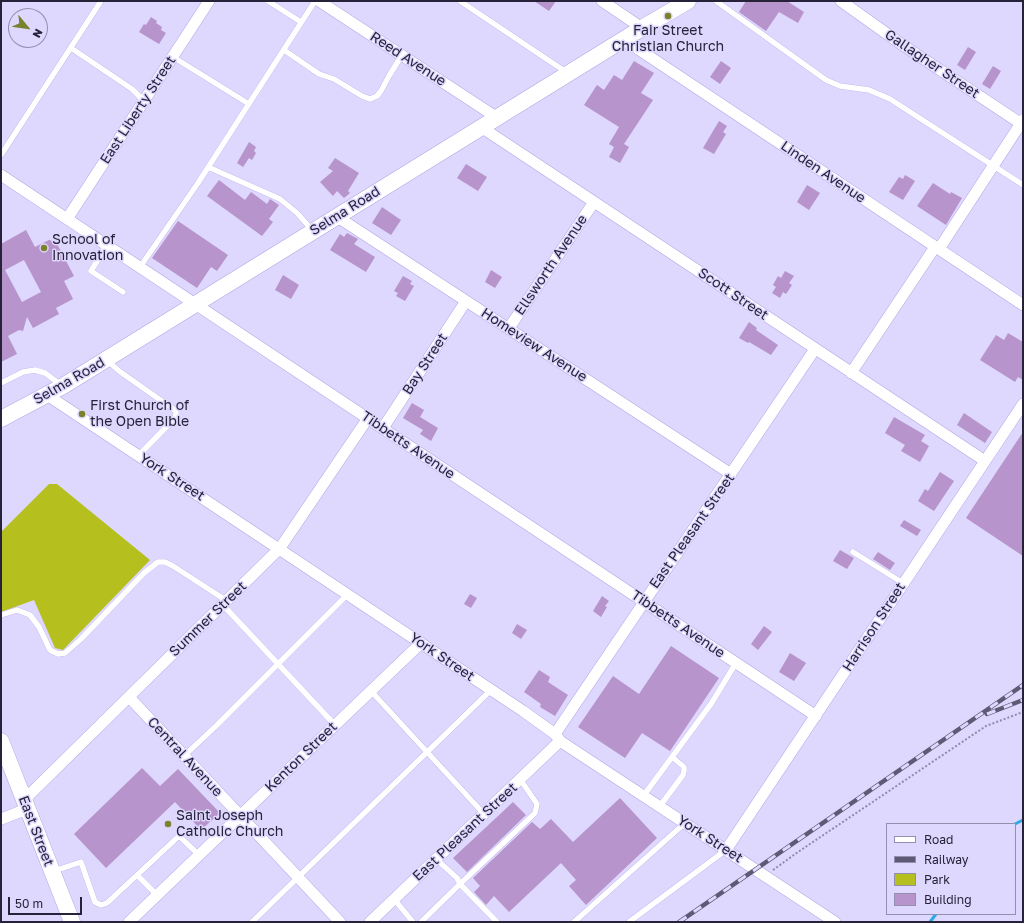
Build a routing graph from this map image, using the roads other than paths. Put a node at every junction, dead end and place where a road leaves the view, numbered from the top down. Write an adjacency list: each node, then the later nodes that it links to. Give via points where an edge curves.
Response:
1 (101, 1): 14 (lane)
2 (209, 1): 17 (street, East Liberty Street)
3 (268, 1): 11 (lane)
4 (315, 1): 11 (lane)
5 (319, 1): 16 (street, Reed Avenue)
6 (460, 1): 18 (lane)
7 (602, 1): 12 (street)
8 (688, 1): 12 (street, Selma Road)
9 (716, 1): 25 (lane, via 826,80 840,86 869,90 890,99)
10 (841, 1): 22 (street, Gallagher Street, via 904,46)
11 (301, 22): 15 (lane)
12 (642, 28): 13 (street, Selma Road)
13 (623, 39): 18 (street, Selma Road); 34 (street, Linden Avenue)
14 (70, 48): 19 (lane, via 132,89); 24 (lane)
15 (284, 50): 16 (lane, via 319,74 334,79 366,99 377,96); 20 (lane)
16 (402, 55): 21 (street, Reed Avenue)
17 (173, 57): 19 (street, East Liberty Street); 20 (lane)
18 (568, 73): 21 (street, Selma Road)
19 (144, 101): 31 (street, East Liberty Street)
20 (249, 104): 26 (lane)
21 (496, 117): 23 (street, Selma Road)
22 (1022, 123): 25 (street)
23 (481, 127): 29 (street, Scott Street); 30 (street, Selma Road)
24 (1, 155)
25 (994, 165): 28 (lane); 34 (street)
26 (208, 167): 32 (lane, via 280,199 298,213); 35 (lane)
27 (1, 175): 31 (street, Tibbetts Avenue)
28 (1023, 185)
29 (594, 202): 40 (street, Ellsworth Avenue); 41 (street, Scott Street)
30 (336, 216): 32 (street, Selma Road); 37 (street, Homeview Avenue)
31 (67, 219): 33 (street, Tibbetts Avenue)
32 (313, 231): 38 (street, Selma Road)
33 (107, 245): 35 (street, Tibbetts Avenue); 36 (lane, via 91,271)
34 (937, 248): 39 (street, Linden Avenue); 43 (street)
35 (140, 267): 38 (street, Tibbetts Avenue)
36 (123, 292)
37 (466, 301): 40 (street, Homeview Avenue); 50 (street, Bay Street)
38 (196, 304): 42 (street, Selma Road); 48 (street, Tibbetts Avenue)
39 (1023, 305)
40 (509, 328): 53 (street, Homeview Avenue)
41 (815, 348): 43 (street, Scott Street); 53 (street, East Pleasant Street)
42 (106, 359): 45 (street, Selma Road); 51 (lane, via 119,372 176,412 174,419)
43 (851, 373): 52 (street, Scott Street)
44 (1, 383): 45 (lane, via 23,372 35,370 45,373)
45 (63, 386): 46 (street, Selma Road)
46 (47, 394): 49 (street, Selma Road); 51 (street, York Street)
47 (1023, 404): 52 (street, Harrison Street)
48 (368, 418): 50 (street, Tibbetts Avenue); 54 (street, Summer Street)
49 (1, 419)
50 (383, 428): 58 (street, Tibbetts Avenue)
51 (139, 455): 54 (street, York Street)
52 (985, 461): 56 (street, Harrison Street)
53 (732, 474): 58 (street, East Pleasant Street)
54 (280, 548): 57 (street, York Street); 59 (street, Summer Street)
55 (853, 552): 56 (lane)
56 (903, 583): 67 (street, Harrison Street)
57 (348, 594): 61 (street, York Street); 63 (lane)
58 (644, 601): 62 (street, Tibbetts Avenue); 69 (street, East Pleasant Street)
59 (225, 603): 60 (lane, via 173,566 158,562 65,653 58,654 50,650 30,615 17,610); 63 (lane); 66 (street, Summer Street)
60 (1, 615)
61 (421, 643): 64 (street, York Street); 65 (street, Kenton Street)
62 (736, 663): 67 (street, Tibbetts Avenue); 73 (lane, via 711,704)
63 (278, 664): 68 (lane); 72 (lane)
64 (491, 690): 69 (street, York Street); 71 (lane)
65 (371, 691): 68 (street, Kenton Street); 71 (lane)
66 (129, 697): 72 (street, Central Avenue); 76 (street, Summer Street)
67 (816, 716): 82 (street, Harrison Street)
68 (335, 725): 79 (street, Kenton Street)
69 (558, 737): 74 (street, East Pleasant Street); 75 (street, York Street)
70 (1, 741): 76 (street, East Street)
71 (428, 752): 78 (lane); 87 (lane)
72 (184, 756): 79 (street, Central Avenue)
73 (672, 757): 75 (lane); 77 (lane, via 684,767 684,771)
74 (520, 779): 78 (street, East Pleasant Street); 88 (lane, via 538,804 535,813)
75 (644, 795): 77 (street, York Street)
76 (26, 804): 80 (street, Summer Street); 85 (street, East Street)
77 (660, 806): 81 (street, York Street)
78 (484, 814): 84 (street, East Pleasant Street)
79 (240, 816): 83 (street, Kenton Street); 87 (street, Central Avenue)
80 (1, 819)
81 (685, 823): 82 (street, York Street); 99 (lane)
82 (726, 850): 100 (lane); 101 (street, York Street)
83 (199, 855): 86 (lane, via 179,836); 89 (street, Kenton Street)
84 (436, 859): 88 (lane); 90 (street, East Pleasant Street)
85 (52, 872): 86 (lane, via 81,862 95,902 101,905 107,903); 91 (street, East Street)
86 (137, 875): 89 (lane)
87 (298, 877): 93 (lane); 94 (street, Central Avenue)
88 (460, 884): 97 (lane); 98 (lane)
89 (157, 895): 92 (street, Kenton Street)
90 (394, 900): 95 (street, East Pleasant Street); 96 (lane)
91 (72, 922)
92 (129, 922)
93 (252, 922)
94 (340, 922)
95 (370, 922)
96 (413, 922)
97 (421, 922)
98 (497, 922)
99 (574, 922)
100 (629, 922)
101 (835, 922)

